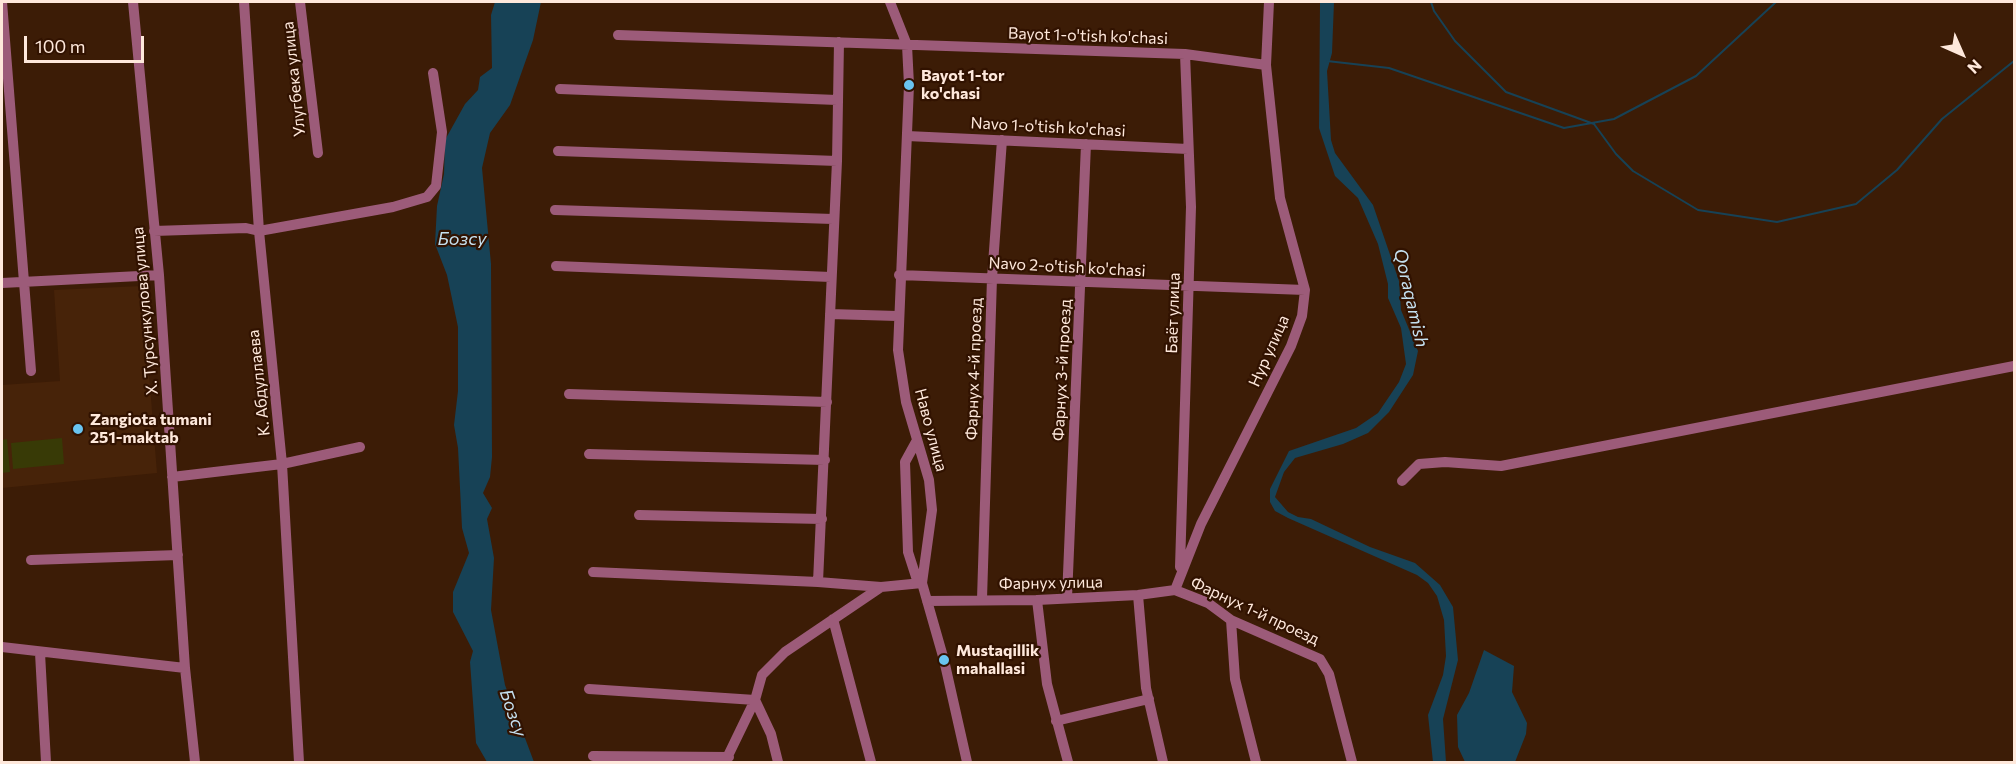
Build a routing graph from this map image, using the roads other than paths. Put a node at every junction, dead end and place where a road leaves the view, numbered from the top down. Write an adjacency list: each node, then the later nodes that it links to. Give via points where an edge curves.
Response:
1 (2, 2): 31 (street)
2 (133, 2): 24 (street, Х. Турсункулова улица)
3 (244, 2): 25 (street, К. Абдуллаева)
4 (300, 2): 20 (street, Улугбека улица)
5 (891, 2): 9 (street, Наво улица)
6 (1269, 2): 11 (street, Нур улица)
7 (618, 35): 8 (street, Bayot 1-o'tish ko'chasi)
8 (839, 42): 9 (street, Bayot 1-o'tish ko'chasi); 14 (street)
9 (907, 45): 10 (street, Bayot 1-o'tish ko'chasi); 15 (street, Наво улица)
10 (1185, 54): 11 (street, Bayot 1-o'tish ko'chasi); 18 (street, Баёт улица)
11 (1266, 65): 35 (street, Нур улица, via 1280,198)
12 (433, 73): 25 (street, via 442,132 433,193 393,207)
13 (560, 89): 14 (street)
14 (837, 100): 21 (street)
15 (907, 136): 16 (street, Navo 1-o'tish ko'chasi); 27 (street, Наво улица)
16 (1002, 140): 17 (street, Navo 1-o'tish ko'chasi); 30 (street, Фарнух 4-й проезд)
17 (1086, 144): 18 (street, Navo 1-o'tish ko'chasi); 32 (street, Фарнух 3-й проезд)
18 (1188, 149): 34 (street, Баёт улица)
19 (558, 151): 21 (street)
20 (318, 153)
21 (837, 161): 23 (street)
22 (555, 210): 23 (street)
23 (832, 219): 29 (street)
24 (154, 231): 25 (street); 28 (street, Х. Турсункулова улица)
25 (259, 231): 46 (street, К. Абдуллаева)
26 (556, 266): 29 (street)
27 (899, 274): 30 (street, Navo 2-o'tish ko'chasi); 37 (street, Наво улица)
28 (159, 275): 31 (street); 47 (street, Х. Турсункулова улица)
29 (831, 277): 36 (street)
30 (992, 278): 32 (street, Navo 2-o'tish ko'chasi); 61 (street, Фарнух 4-й проезд)
31 (23, 281): 33 (street); 39 (street)
32 (1081, 282): 34 (street, Navo 2-o'tish ko'chasi); 60 (street, Фарнух 3-й проезд)
33 (2, 283)
34 (1189, 287): 35 (street, Navo 2-o'tish ko'chasi); 54 (street, Баёт улица)
35 (1305, 291): 54 (street, Нур улица, via 1302,316 1291,345)
36 (830, 314): 37 (street); 41 (street)
37 (897, 316): 42 (street, Наво улица, via 898,350)
38 (2014, 366): 48 (street, via 1501,466 1419,464)
39 (31, 371)
40 (569, 394): 41 (street)
41 (827, 402): 45 (street)
42 (916, 442): 56 (street, Наво улица, via 929,480 932,510); 56 (street, via 905,462 908,552)
43 (360, 447): 46 (street)
44 (589, 454): 45 (street)
45 (825, 460): 50 (street)
46 (282, 464): 47 (street); 77 (street, К. Абдуллаева)
47 (172, 477): 51 (street, Х. Турсункулова улица)
48 (1402, 481)
49 (639, 515): 50 (street)
50 (822, 519): 55 (street)
51 (178, 555): 52 (street); 68 (street, Х. Турсункулова улица)
52 (31, 560)
53 (593, 572): 55 (street)
54 (1180, 572): 58 (street, Нур улица)
55 (818, 582): 57 (street)
56 (920, 583): 57 (street); 63 (street)
57 (881, 587): 64 (street)
58 (1175, 590): 59 (street, Фарнух улица); 65 (street, Фарнух 1-й проезд, via 1208,603)
59 (1138, 596): 60 (street, Фарнух улица); 70 (street)
60 (1067, 598): 62 (street, Фарнух улица)
61 (982, 599): 62 (street, Фарнух улица); 63 (street, Фарнух улица)
62 (1037, 600): 72 (street, via 1047,684)
63 (927, 601): 80 (street)
64 (833, 619): 71 (street, via 785,652 762,675); 79 (street)
65 (1231, 620): 83 (street, via 1235,679); 84 (street, Фарнух 1-й проезд, via 1320,659 1329,674)
66 (2, 647): 67 (street)
67 (40, 653): 68 (street); 75 (street)
68 (185, 668): 76 (street, Х. Турсункулова улица)
69 (589, 688): 71 (street)
70 (1149, 699): 72 (street); 82 (street)
71 (755, 700): 74 (street); 78 (street, via 771,734)
72 (1056, 721): 81 (street)
73 (593, 756): 74 (street)
74 (727, 760)
75 (46, 762)
76 (195, 762)
77 (299, 762)
78 (778, 762)
79 (871, 762)
80 (967, 762)
81 (1068, 762)
82 (1163, 762)
83 (1256, 762)
84 (1352, 762)

